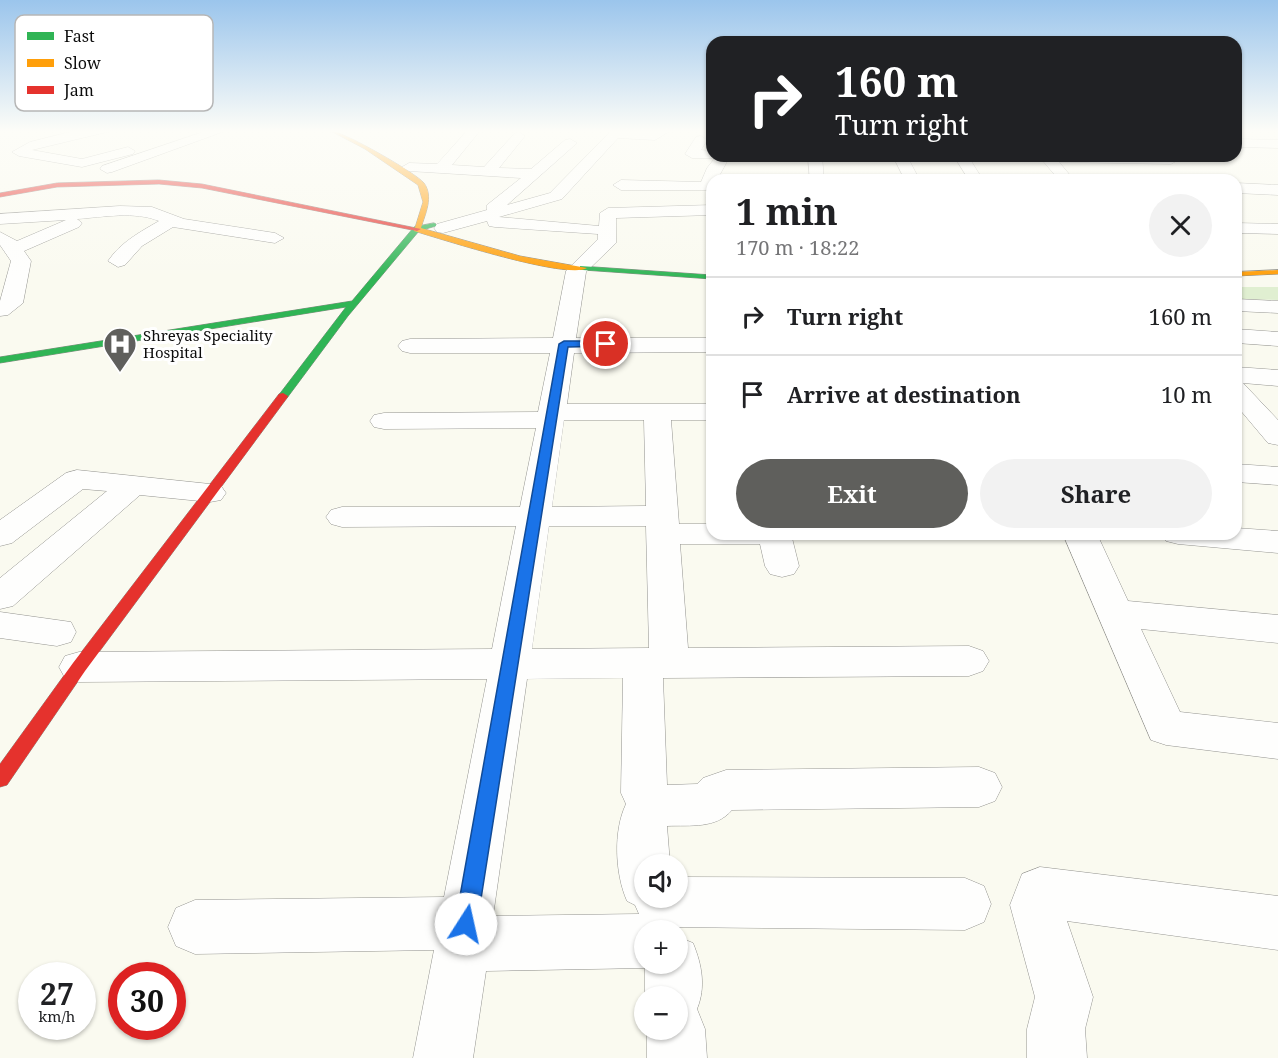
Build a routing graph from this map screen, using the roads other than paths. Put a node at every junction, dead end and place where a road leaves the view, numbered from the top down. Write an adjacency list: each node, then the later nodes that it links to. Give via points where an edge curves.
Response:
1 (68, 180): 9 (street)
2 (416, 180): 22 (street, via 421,184 426,202)
3 (427, 180): 21 (street, via 436,202)
4 (526, 180): 18 (street)
5 (571, 180): 8 (street)
6 (624, 180): 10 (street)
7 (131, 183): 9 (street); 17 (street); 22 (street, via 202,186)
8 (569, 183): 10 (street); 15 (street, via 556,196)
9 (57, 184): 14 (street)
10 (621, 185): 11 (street)
11 (706, 187)
12 (1242, 188): 13 (street)
13 (1278, 190)
14 (0, 195)
15 (507, 210): 18 (street); 23 (street)
16 (706, 210): 23 (street, via 609,212)
17 (95, 214): 19 (street); 20 (street, via 153,212); 27 (street)
18 (476, 218): 21 (street); 23 (street)
19 (0, 219)
20 (171, 221): 26 (street, via 216,232); 28 (street, via 136,242)
21 (439, 227): 22 (street); 29 (street, via 501,247)
22 (417, 228): 29 (street, via 493,251); 37 (street)
23 (605, 228): 29 (street, via 607,243)
24 (1242, 228): 25 (street)
25 (1278, 229)
26 (274, 238)
27 (7, 243): 38 (street, via 21,261 12,303)
28 (118, 261)
29 (582, 265): 32 (street); 41 (street)
30 (1278, 272): 31 (street)
31 (1242, 274)
32 (706, 275)
33 (1278, 278): 34 (street)
34 (1242, 279)
35 (1242, 305): 36 (street)
36 (1278, 307)
37 (349, 308): 44 (street); 45 (street); 58 (street)
38 (0, 310)
39 (1242, 336): 40 (street)
40 (1278, 339)
41 (564, 344): 42 (street); 43 (street); 51 (street)
42 (706, 345)
43 (410, 346)
44 (0, 360)
45 (0, 371)
46 (1242, 375): 47 (street)
47 (1278, 378)
48 (1242, 395): 54 (street)
49 (657, 412): 50 (street); 51 (street); 61 (street)
50 (706, 412)
51 (551, 416): 53 (street); 60 (street)
52 (1242, 419): 54 (street)
53 (384, 421)
54 (1273, 426)
55 (1242, 473): 56 (street)
56 (1278, 476)
57 (132, 486): 58 (street); 63 (street, via 73,480); 69 (street)
58 (210, 493): 77 (street)
59 (342, 517): 60 (street)
60 (534, 517): 61 (street); 75 (street)
61 (663, 525): 62 (street); 76 (street)
62 (706, 528)
63 (0, 536)
64 (1242, 539): 67 (street)
65 (776, 540): 68 (street)
66 (1083, 540): 70 (street)
67 (1278, 542)
68 (782, 566)
69 (0, 597)
70 (1115, 613): 72 (street); 78 (street, via 1166,728)
71 (0, 625): 73 (street)
72 (1278, 629)
73 (57, 632)
74 (969, 662): 76 (street)
75 (511, 663): 76 (street); 77 (street); 86 (street)
76 (656, 664): 81 (street)
77 (79, 667): 79 (street)
78 (1278, 741)
79 (0, 779)
80 (979, 787): 83 (street, via 726,790 712,797 708,804 652,806 643,819)
81 (644, 793)
82 (965, 904): 83 (street)
83 (658, 911): 86 (street)
84 (1278, 923): 90 (street, via 1040,892 1036,905 1064,997 1056,1029)
85 (195, 927): 86 (street)
86 (464, 934): 88 (street)
87 (676, 1040): 89 (street)
88 (443, 1058)
89 (677, 1058)
90 (1057, 1058)

